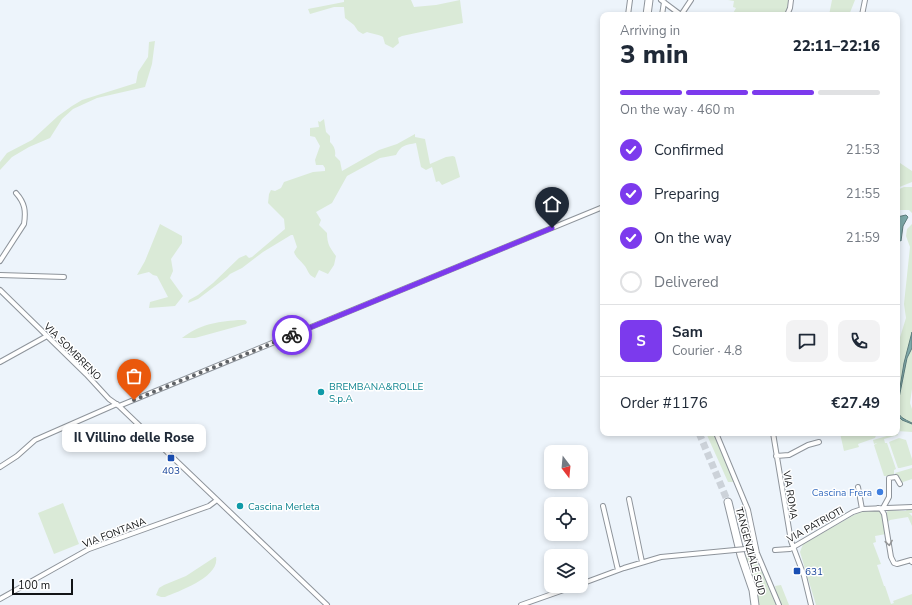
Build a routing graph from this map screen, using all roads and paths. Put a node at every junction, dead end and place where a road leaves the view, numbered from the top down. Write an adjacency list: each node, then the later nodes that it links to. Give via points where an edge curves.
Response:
1 (630, 0): 7 (street)
2 (648, 0): 8 (highway)
3 (692, 0): 11 (street)
4 (791, 0): 12 (street)
5 (865, 0): 13 (street)
6 (662, 1): 9 (street); 10 (street)
7 (628, 12)
8 (647, 12)
9 (662, 12)
10 (677, 12)
11 (683, 12)
12 (788, 12)
13 (863, 12)
14 (16, 193): 16 (street, via 23,200 24,224)
15 (600, 208): 22 (street)
16 (0, 261)
17 (0, 275): 18 (street)
18 (64, 277)
19 (0, 290): 20 (street, VIA SOMBRENO)
20 (47, 336): 21 (street); 22 (street, VIA SOMBRENO)
21 (0, 362)
22 (118, 405): 27 (street, via 35,440); 31 (street, VIA SOMBRENO)
23 (717, 436): 39 (street, via 748,510)
24 (773, 436): 26 (street, VIA ROMA)
25 (819, 442): 26 (street, VIA ROMA, via 790,455)
26 (776, 456): 38 (street, VIA ROMA)
27 (0, 467)
28 (900, 484): 36 (street, via 896,477 889,478 889,497)
29 (858, 487): 37 (street)
30 (629, 499): 41 (street)
31 (217, 500): 46 (street, VIA FONTANA, via 209,506 90,549); 47 (street, VIA SOMBRENO)
32 (728, 502): 49 (highway, TANGENZIALE SUD)
33 (603, 506): 43 (street)
34 (912, 507): 36 (street, VIA PATRIOTI)
35 (878, 508): 36 (street, VIA PATRIOTI); 37 (street, VIA PATRIOTI); 42 (street, one-way to 42, via 884,514 894,563 911,560)
36 (883, 508)
37 (862, 509): 38 (street, VIA PATRIOTI)
38 (793, 547): 40 (street, VIA PATRIOTI); 51 (street, VIA ROMA)
39 (756, 548): 41 (street, bridge, via 693,553); 50 (street)
40 (775, 550)
41 (642, 562): 43 (street)
42 (912, 562)
43 (618, 570): 44 (street)
44 (588, 581)
45 (555, 593): 48 (street)
46 (0, 599)
47 (327, 605)
48 (521, 605)
49 (755, 605)
50 (779, 605)
51 (811, 605)

